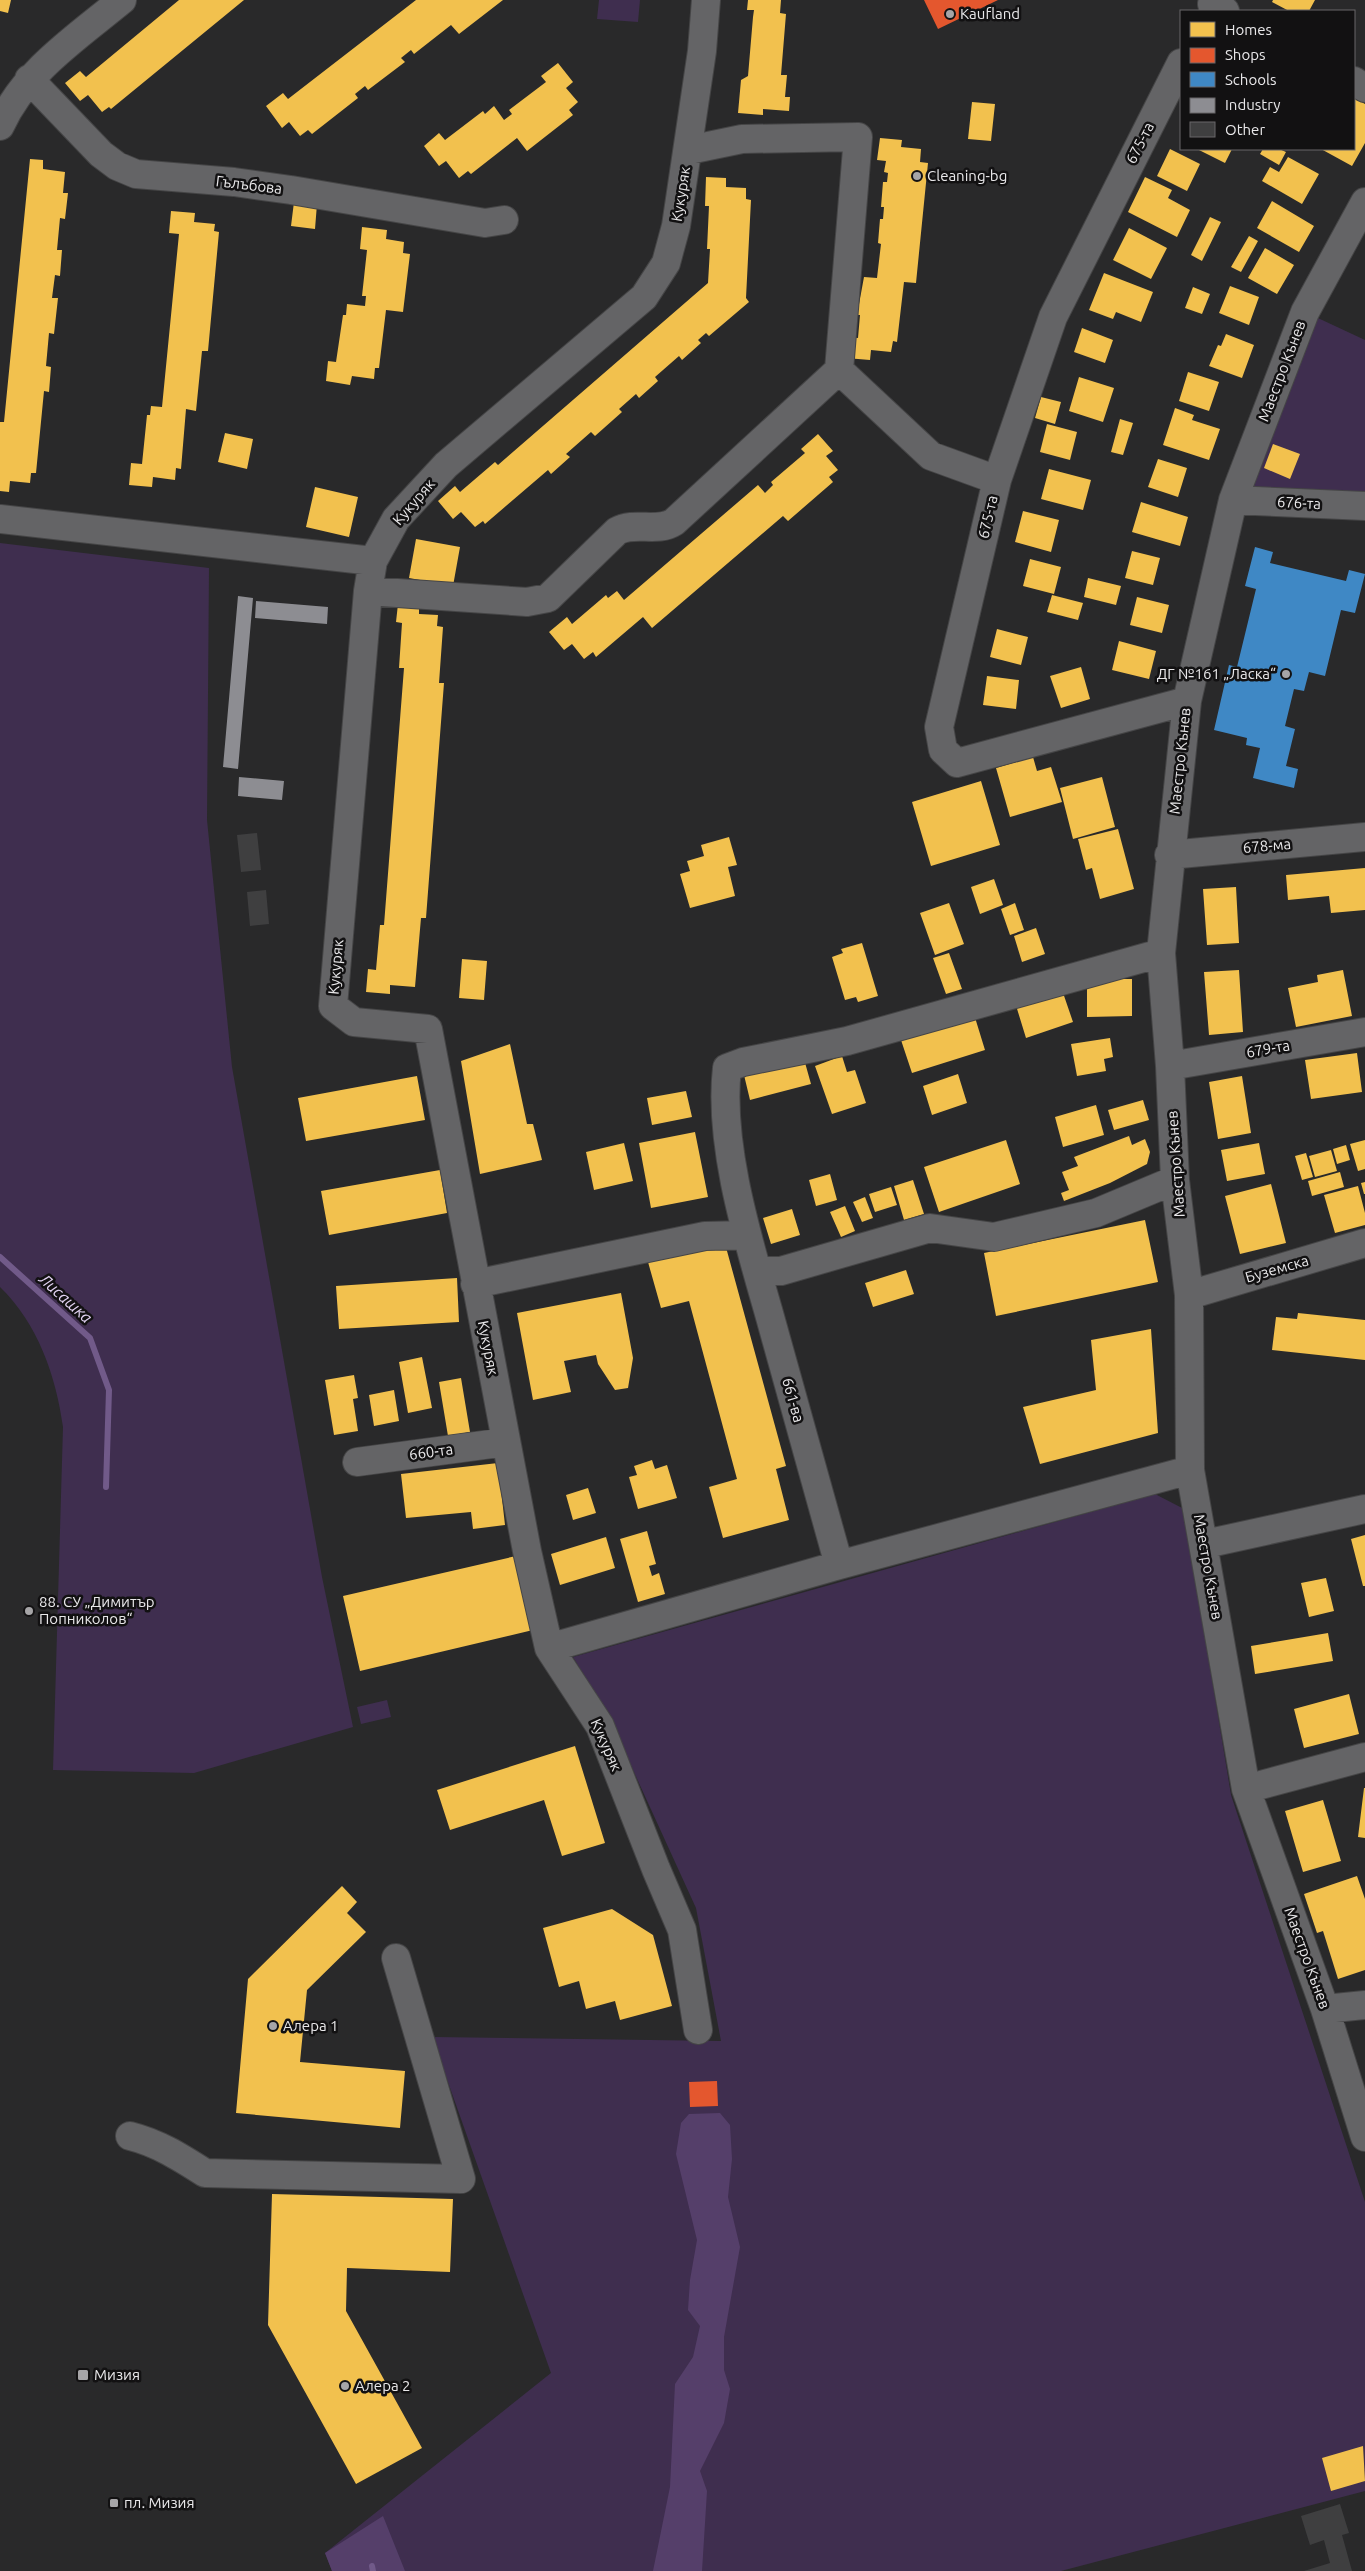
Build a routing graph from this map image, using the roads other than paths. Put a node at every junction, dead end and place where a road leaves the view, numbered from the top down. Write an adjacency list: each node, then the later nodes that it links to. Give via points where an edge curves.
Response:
1 (122, 0): 4 (street)
2 (706, 0): 6 (street, Кукуряк)
3 (1180, 65): 10 (street, 675-та, via 1053,317)
4 (29, 79): 5 (street, via 10,103); 8 (street, Гълъбова, via 101,154 136,174 281,188 485,224)
5 (0, 126)
6 (688, 150): 9 (street, via 742,138 858,137); 14 (street, Кукуряк, via 676,226 666,263 644,297 446,465 396,519)
7 (1365, 202): 11 (street, Маестро Кънев, via 1305,312)
8 (504, 220)
9 (839, 370): 10 (street, via 931,456); 15 (street, via 674,522 662,527 629,527 617,531 548,598 527,602)
10 (997, 480): 16 (street, 675-та, via 939,727 943,750 957,763)
11 (1233, 500): 12 (street, 676-та); 16 (street, Маестро Кънев)
12 (1365, 506)
13 (0, 519): 14 (street)
14 (373, 561): 15 (street, Кукуряк)
15 (368, 592): 26 (street, Кукуряк, via 333,1006 354,1022 428,1029)
16 (1187, 701): 18 (street, Маестро Кънев)
17 (1365, 838): 18 (street, 678-ма)
18 (1169, 855): 19 (street, Маестро Кънев)
19 (1161, 953): 21 (street, Маестро Кънев); 23 (street, 661-ва, via 847,1041 742,1062 727,1068 724,1097)
20 (1365, 1032): 21 (street, 679-та)
21 (1170, 1066): 22 (street, Маестро Кънев)
22 (1175, 1180): 25 (street, via 1096,1213 994,1237 930,1228 781,1272); 27 (street, Маестро Кънев)
23 (746, 1235): 25 (street, 661-ва); 26 (street, via 704,1236)
24 (1365, 1243): 27 (street, Буземска)
25 (757, 1271): 33 (street, 661-ва)
26 (475, 1284): 28 (street, Кукуряк)
27 (1189, 1295): 30 (street, Маестро Кънев)
28 (506, 1442): 29 (street, 660-та); 34 (street, Кукуряк)
29 (357, 1462)
30 (1190, 1470): 32 (street, Маестро Кънев); 33 (street)
31 (1365, 1509): 32 (street)
32 (1205, 1544): 36 (street, Маестро Кънев)
33 (839, 1565): 34 (street)
34 (549, 1648): 40 (street, Кукуряк, via 600,1726 682,1930)
35 (1365, 1757): 36 (street)
36 (1246, 1790): 39 (street, Маестро Кънев)
37 (396, 1958): 41 (street, via 461,2178 205,2173 170,2151)
38 (1365, 2005): 39 (street)
39 (1325, 2009): 42 (street, Маестро Кънев)
40 (698, 2030)
41 (130, 2136)
42 (1365, 2137)

